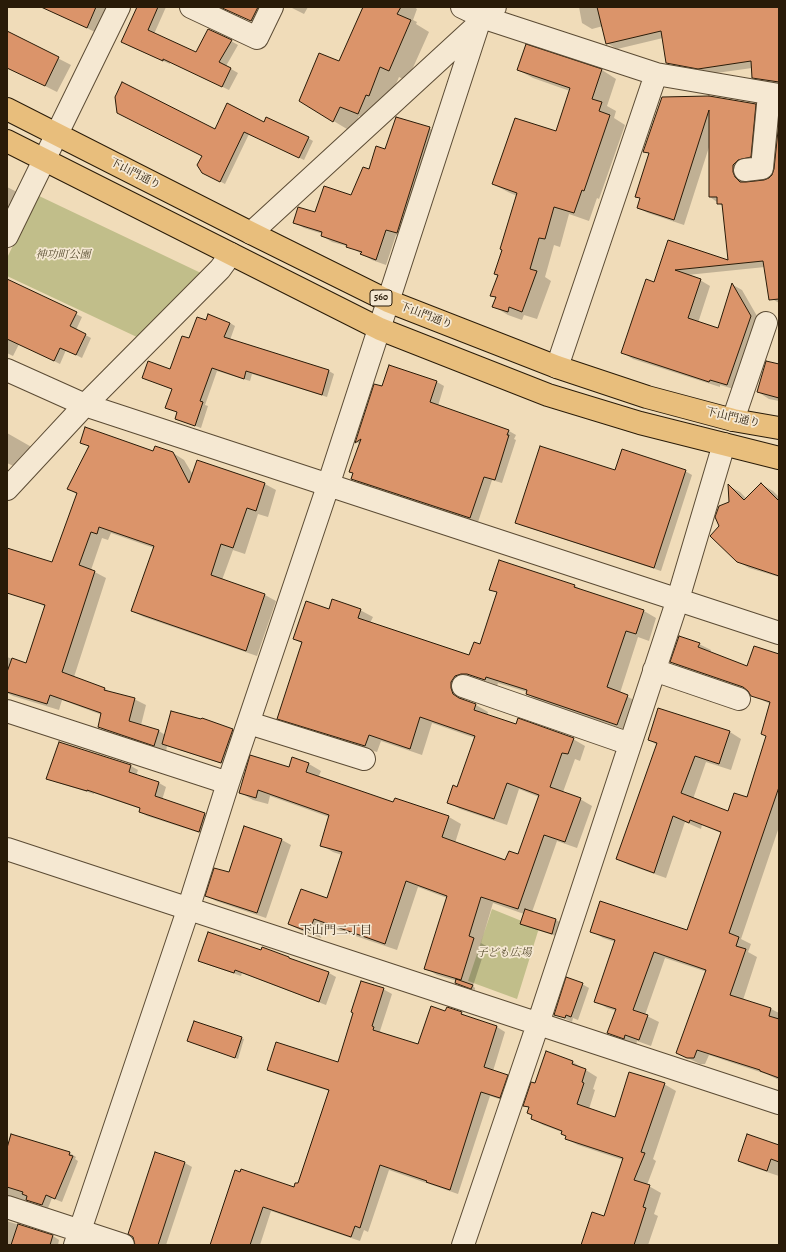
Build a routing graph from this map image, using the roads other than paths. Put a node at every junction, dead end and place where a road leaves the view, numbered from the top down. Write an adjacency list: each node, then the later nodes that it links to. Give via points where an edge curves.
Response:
1 (119, 7): 9 (street)
2 (191, 7): 3 (street, via 257,38)
3 (272, 7)
4 (462, 7): 5 (street)
5 (486, 17): 6 (street); 13 (street); 16 (street)
6 (656, 74): 7 (street); 19 (street)
7 (774, 95): 12 (street, via 762,168)
8 (7, 109): 9 (main road, 下山門通り / 560)
9 (56, 133): 11 (street); 13 (main road, 下山門通り / 560)
10 (7, 141): 11 (main road, 560)
11 (44, 159): 14 (street); 15 (main road, 560)
12 (745, 170)
13 (251, 233): 16 (main road, 下山門通り / 560)
14 (7, 236)
15 (231, 254): 18 (main road, 560); 21 (street, via 220,269)
16 (388, 302): 18 (street); 19 (main road, 下山門通り / 560)
17 (766, 323): 22 (street)
18 (380, 329): 24 (main road, 560, via 548,395 640,423); 26 (street)
19 (557, 367): 22 (main road, 下山門通り / 560, via 647,397)
20 (7, 370): 21 (street)
21 (86, 405): 26 (street); 27 (street)
22 (733, 420): 23 (main road, 下山門通り / 560)
23 (779, 428)
24 (724, 444): 25 (main road, 560); 28 (street)
25 (779, 458)
26 (328, 486): 28 (street); 34 (street)
27 (7, 489)
28 (678, 599): 29 (street); 30 (street)
29 (779, 633)
30 (654, 670): 32 (street); 35 (street)
31 (463, 686): 35 (street)
32 (739, 699)
33 (7, 711): 37 (street)
34 (248, 723): 36 (street); 37 (street)
35 (630, 744): 40 (street)
36 (364, 759)
37 (228, 783): 39 (street)
38 (7, 849): 39 (street)
39 (188, 908): 40 (street); 43 (street)
40 (538, 1024): 41 (street); 45 (street)
41 (779, 1103)
42 (7, 1207): 43 (street)
43 (78, 1238): 44 (street)
44 (123, 1245)
45 (463, 1245)

